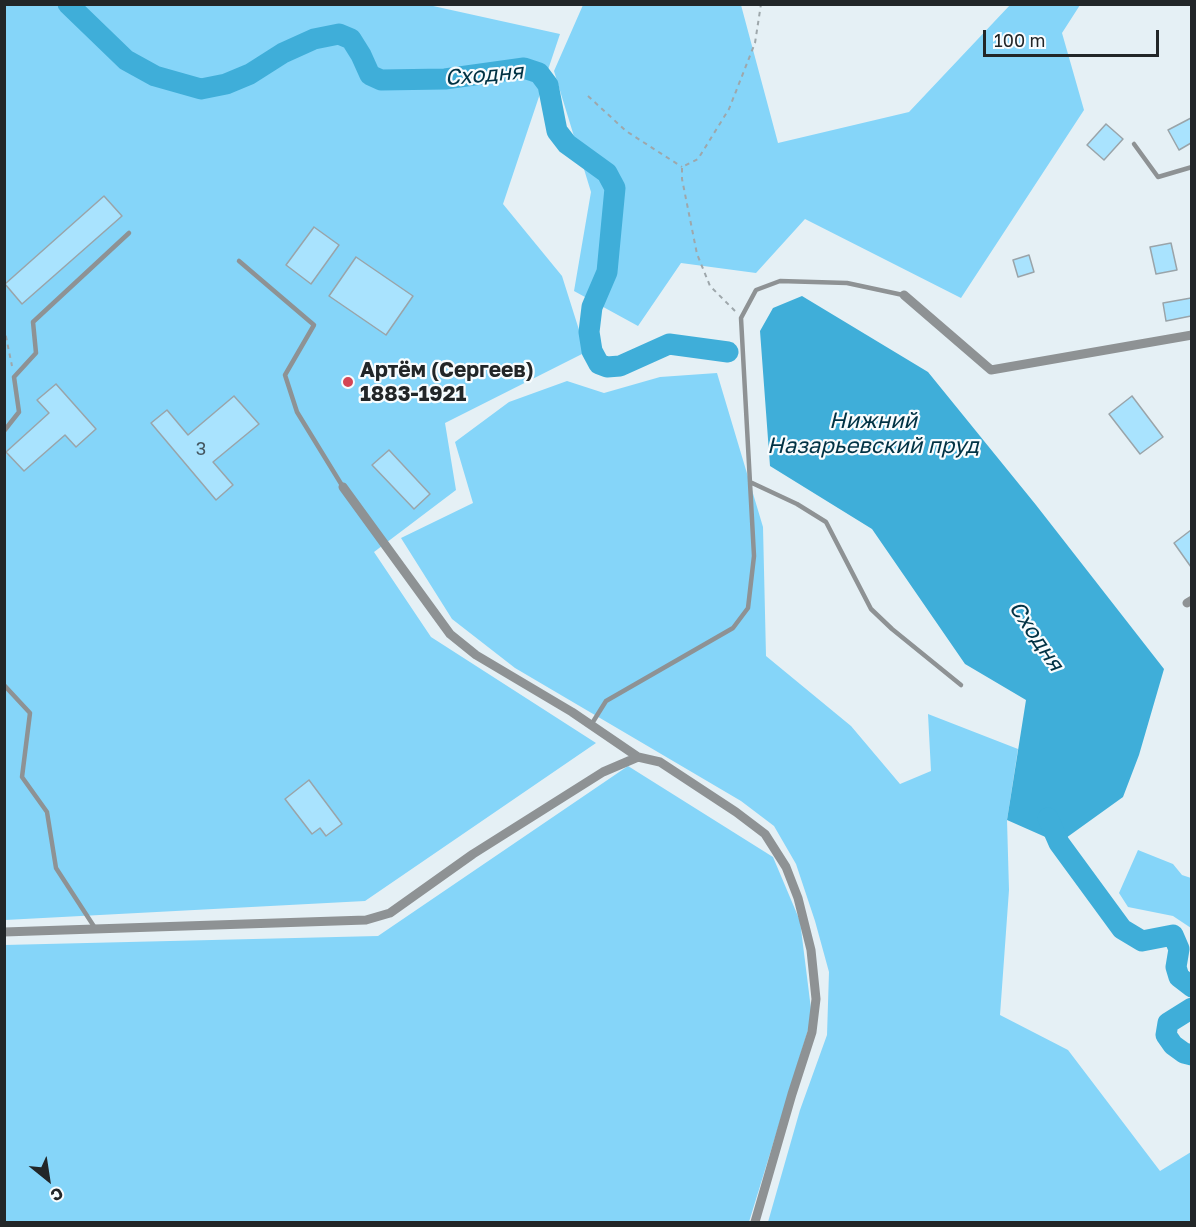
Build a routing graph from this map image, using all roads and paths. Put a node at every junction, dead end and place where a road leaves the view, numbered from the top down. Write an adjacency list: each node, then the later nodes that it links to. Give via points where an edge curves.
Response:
1 (761, 4): 4 (path, via 755,43 729,109 699,159)
2 (588, 96): 4 (path, via 626,130)
3 (1134, 144): 5 (lane, via 1158,177)
4 (682, 167): 9 (path, via 697,254 710,286)
5 (1191, 167)
6 (129, 233): 12 (lane, via 33,322 36,353)
7 (239, 261): 15 (lane, via 314,325 285,375 297,412)
8 (904, 295): 9 (lane, via 847,283 780,281 756,290); 11 (street, via 991,370)
9 (741, 318): 14 (lane)
10 (4, 327): 12 (path)
11 (1191, 335)
12 (14, 377): 13 (lane, via 19,412)
13 (4, 431)
14 (750, 482): 17 (lane, via 826,522 871,609); 18 (lane, via 754,556 748,608 733,628 606,701)
15 (342, 487): 18 (street, via 450,634 476,655)
16 (4, 685): 20 (lane, via 30,713 22,777 47,812 56,868)
17 (961, 685)
18 (591, 726): 19 (street)
19 (638, 757): 20 (street, via 593,778 473,854 390,913 366,920); 22 (street, via 660,762 765,834 786,867 806,929 816,999 812,1032)
20 (95, 928): 21 (street)
21 (4, 932)
22 (755, 1222)

